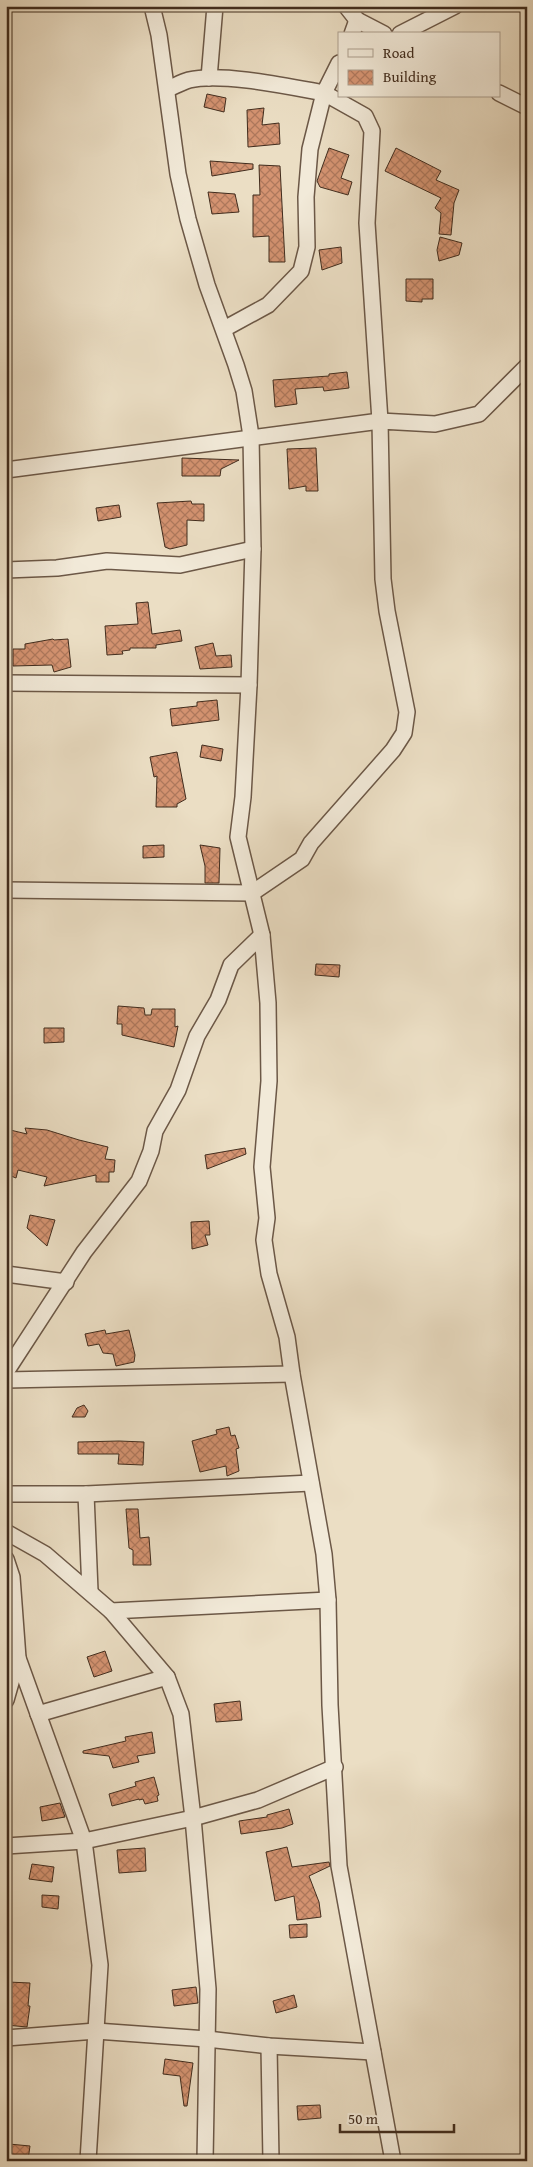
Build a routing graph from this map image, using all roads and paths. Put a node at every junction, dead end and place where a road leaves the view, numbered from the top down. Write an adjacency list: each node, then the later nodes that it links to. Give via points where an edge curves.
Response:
1 (152, 6): 10 (street)
2 (215, 6): 9 (street)
3 (346, 6): 5 (street)
4 (455, 6): 7 (street)
5 (354, 27): 6 (street)
6 (375, 32)
7 (404, 32)
8 (338, 65): 11 (street)
9 (209, 78): 10 (street); 11 (street)
10 (168, 88): 14 (street, via 178,174 188,219)
11 (324, 93): 14 (street, via 310,149 307,247 301,270 268,305); 16 (street, via 365,116 372,131 367,223)
12 (500, 93): 13 (street)
13 (527, 107)
14 (224, 329): 17 (street, via 244,391)
15 (527, 366): 16 (street, via 479,414 435,424)
16 (380, 420): 17 (street); 24 (street, via 383,579 408,712 404,734 311,843 302,859)
17 (251, 436): 18 (street); 19 (street)
18 (6, 470)
19 (253, 549): 20 (street, via 180,565 107,561); 22 (street)
20 (6, 570)
21 (6, 683): 22 (street)
22 (249, 685): 24 (street, via 238,837)
23 (6, 890): 24 (street)
24 (252, 893): 25 (street)
25 (262, 935): 27 (street, via 232,965 218,1000 197,1036 178,1090 156,1131 139,1180 84,1252); 29 (street, via 270,1048 262,1167 267,1218 264,1240 269,1274 287,1337)
26 (6, 1274): 27 (street)
27 (66, 1282): 28 (street)
28 (6, 1372)
29 (292, 1374): 30 (street); 31 (street)
30 (6, 1380)
31 (311, 1483): 33 (street); 37 (street, via 324,1554)
32 (6, 1494): 33 (street)
33 (86, 1494): 36 (street)
34 (6, 1532): 36 (street, via 45,1554)
35 (6, 1559): 39 (street, via 12,1577)
36 (90, 1591): 38 (street)
37 (328, 1600): 38 (street); 43 (street)
38 (111, 1611): 40 (street)
39 (18, 1658): 41 (street); 42 (street)
40 (167, 1677): 42 (street); 44 (street, via 181,1714)
41 (6, 1700)
42 (38, 1714): 45 (street)
43 (335, 1767): 44 (street, via 258,1800); 51 (street, via 339,1866)
44 (193, 1818): 45 (street); 49 (street, via 208,1989)
45 (84, 1841): 46 (street); 47 (street, via 100,1965)
46 (6, 1846)
47 (96, 2031): 48 (street); 49 (street); 52 (street)
48 (6, 2038)
49 (207, 2039): 50 (street); 53 (street)
50 (268, 2046): 51 (street); 54 (street)
51 (373, 2052): 55 (street)
52 (88, 2161)
53 (204, 2161)
54 (271, 2161)
55 (393, 2161)

